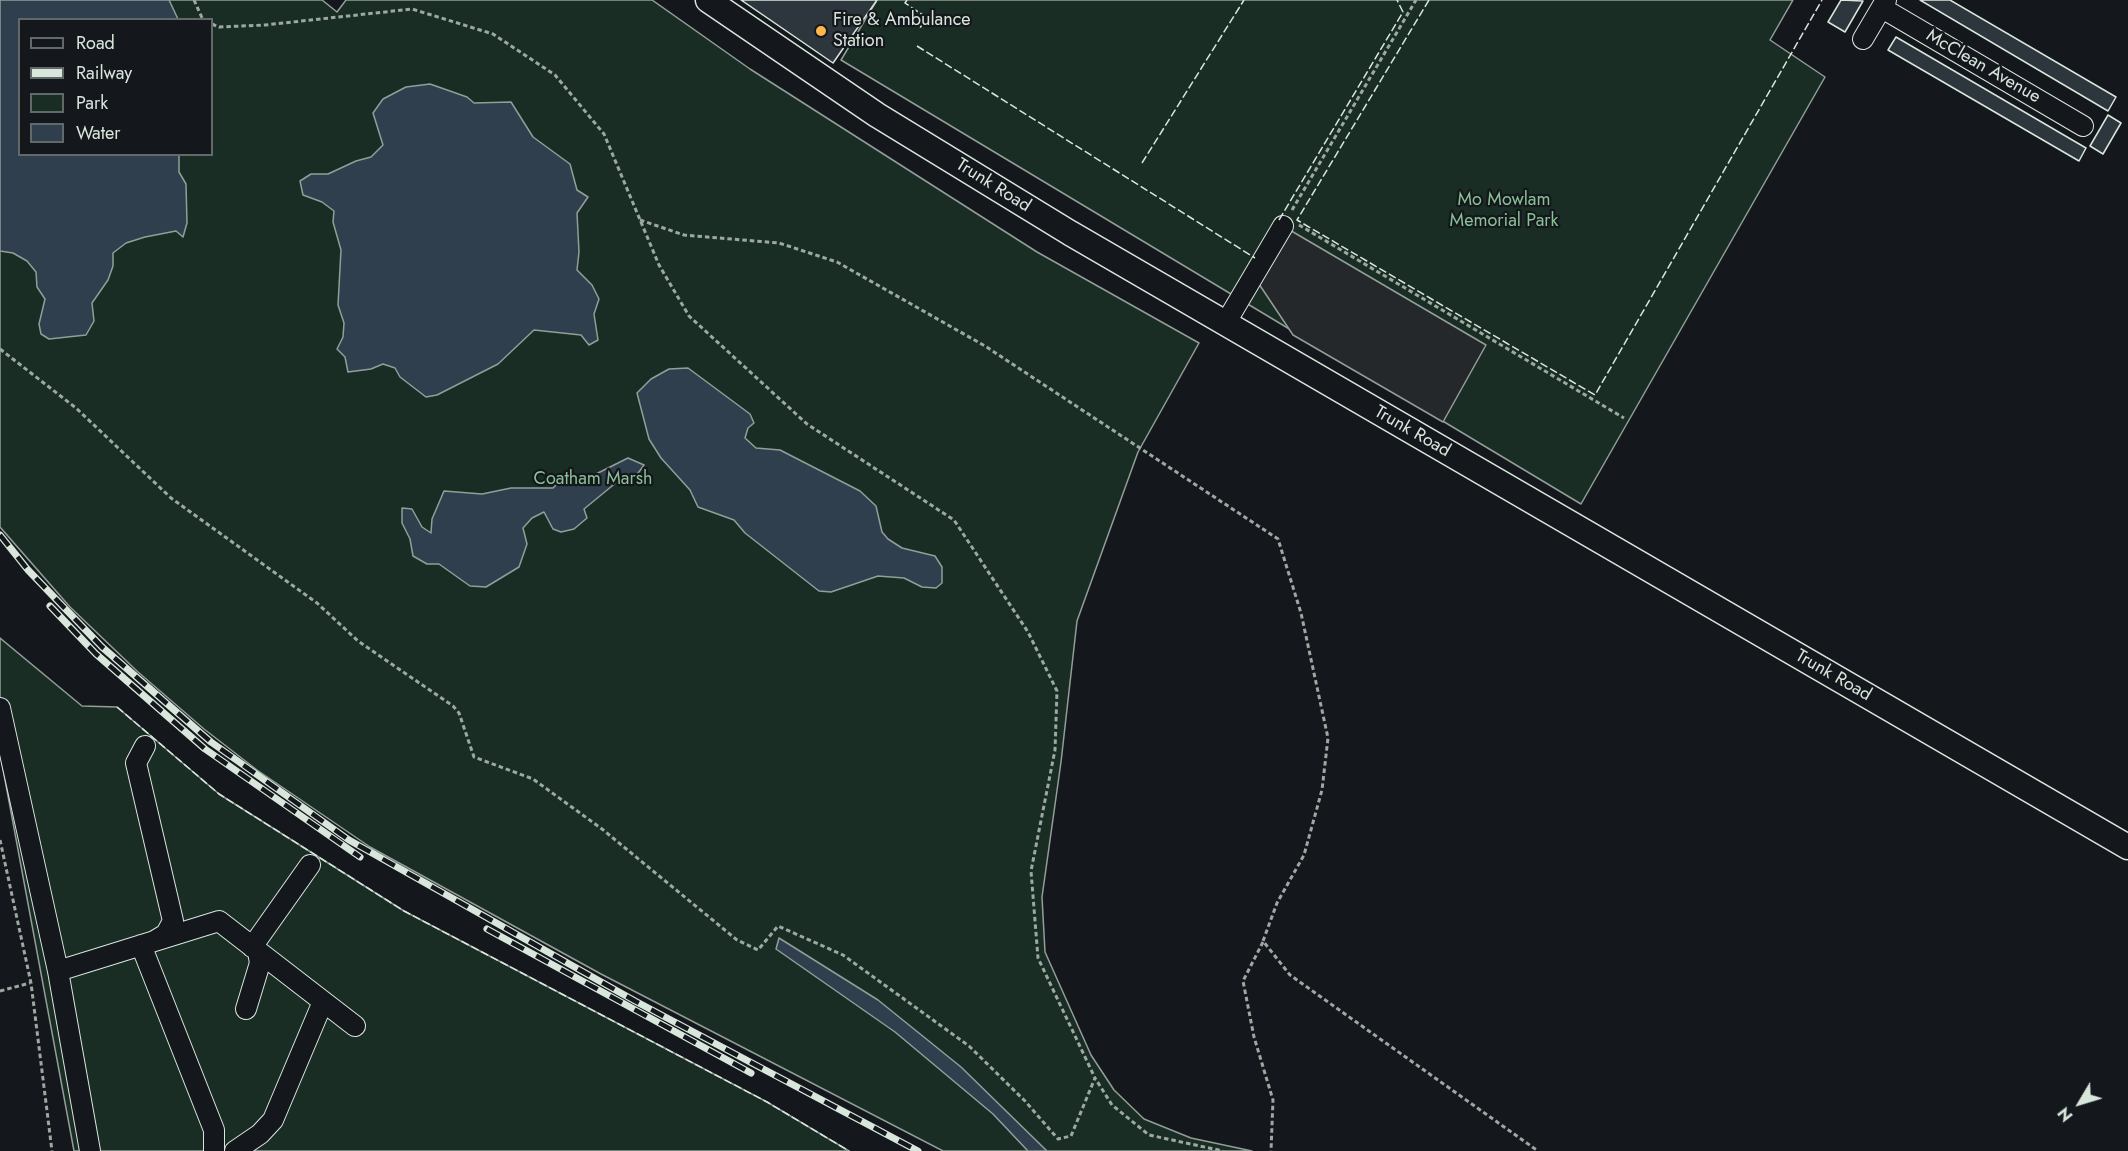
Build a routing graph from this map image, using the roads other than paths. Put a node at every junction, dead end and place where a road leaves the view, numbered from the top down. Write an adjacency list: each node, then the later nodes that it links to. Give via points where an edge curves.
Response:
1 (708, 0): 6 (main road, Trunk Road, via 877,115)
2 (1884, 4): 3 (street); 4 (street, McClean Avenue)
3 (1863, 39)
4 (2084, 126)
5 (1285, 222): 6 (street)
6 (1225, 324): 9 (main road, Trunk Road)
7 (0, 708): 13 (street)
8 (145, 746): 11 (street, via 136,763 173,921 166,934)
9 (2128, 847)
10 (310, 865): 12 (street)
11 (149, 943): 12 (street, via 219,921); 13 (street); 18 (street, via 214,1130)
12 (255, 950): 14 (street); 15 (street, via 260,963)
13 (58, 971): 17 (street)
14 (322, 1004): 16 (street); 19 (street, via 273,1120)
15 (246, 1009)
16 (355, 1026)
17 (90, 1151)
18 (214, 1151)
19 (235, 1151)

